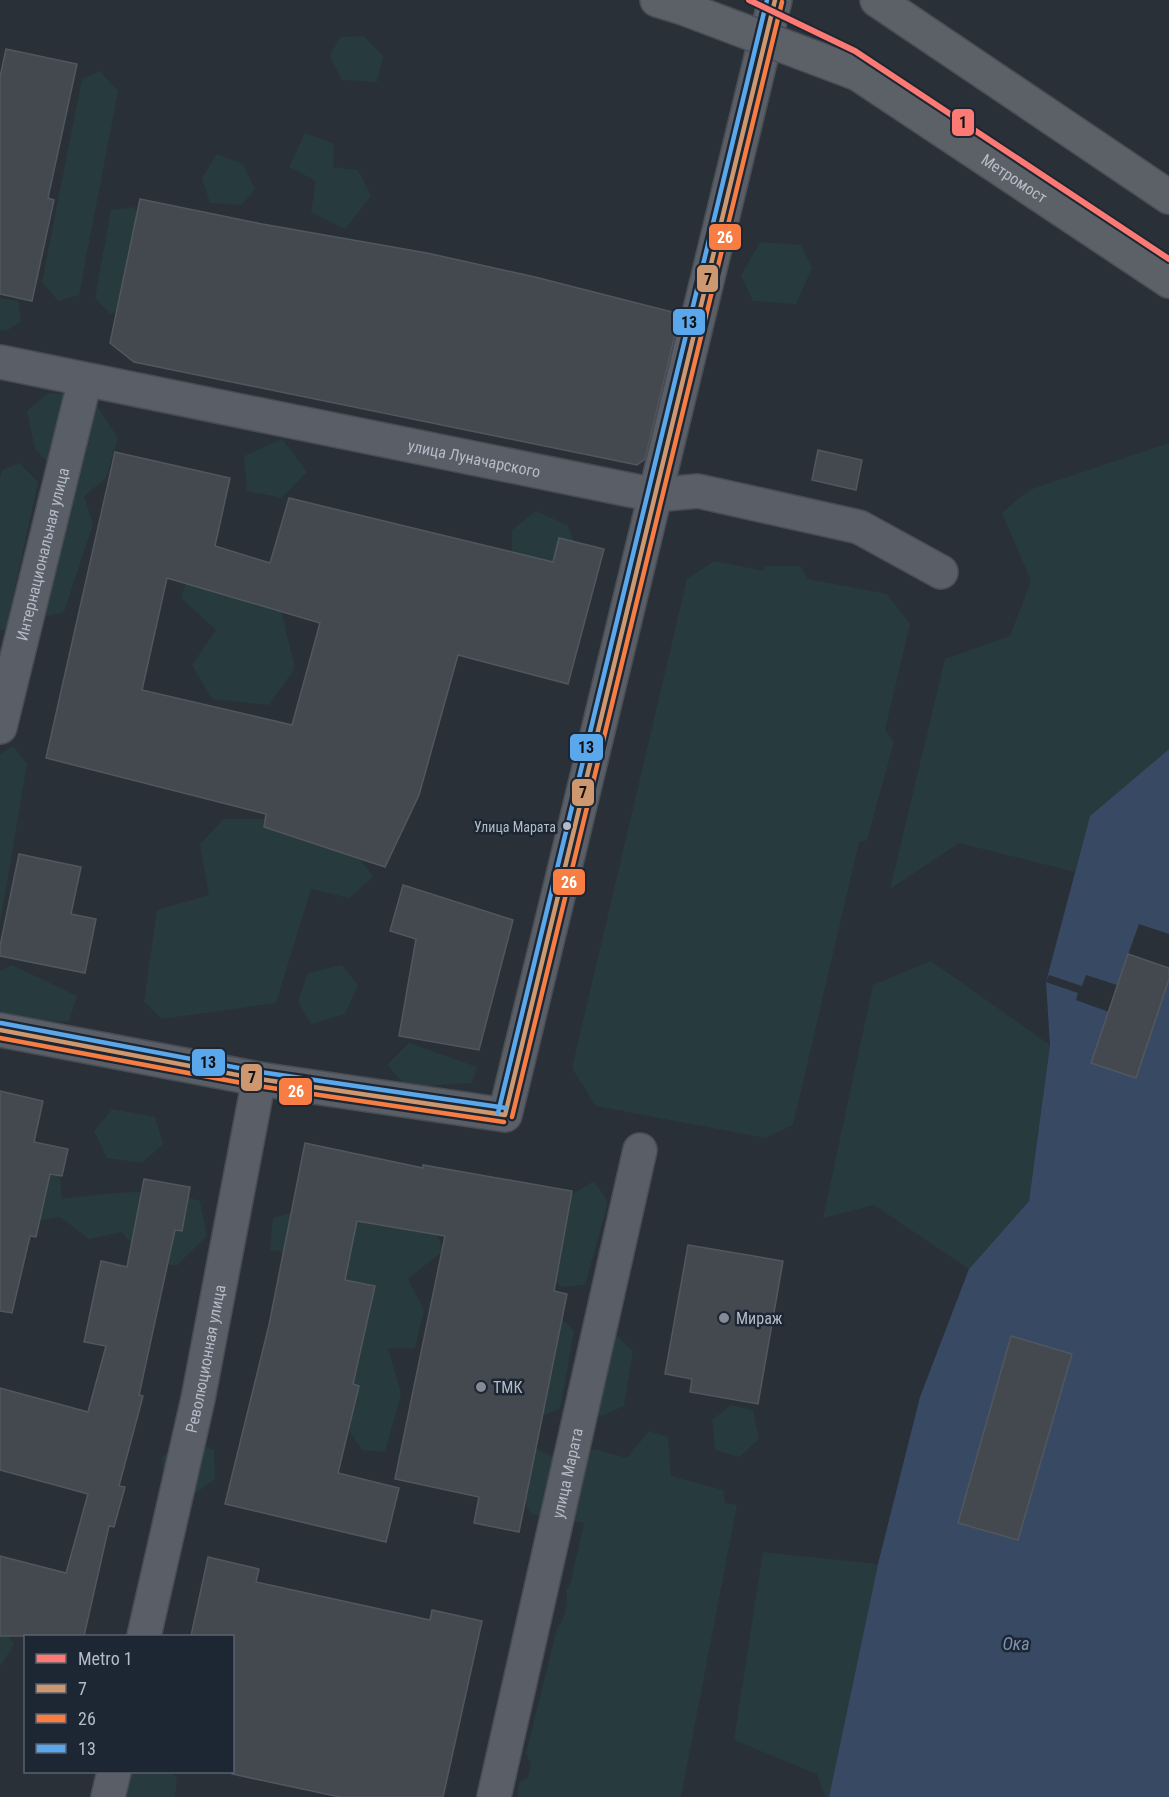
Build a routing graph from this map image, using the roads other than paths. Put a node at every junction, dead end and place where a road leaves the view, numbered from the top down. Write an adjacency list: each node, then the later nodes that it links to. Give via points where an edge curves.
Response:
1 (728, 0): 5 (main road, bridge)
2 (775, 0): 10 (street)
3 (670, 4): 5 (main road, bridge)
4 (880, 4): 6 (main road)
5 (858, 74): 7 (main road, Метромост)
6 (1169, 197)
7 (1169, 281)
8 (0, 362): 9 (street, улица Луначарского)
9 (85, 380): 10 (street, улица Луначарского); 12 (street, Интернациональная улица)
10 (655, 495): 11 (street, улица Луначарского, via 698,491 859,527); 14 (street, via 505,1115)
11 (941, 572)
12 (0, 727)
13 (0, 1030): 14 (street)
14 (259, 1079): 16 (street, Революционная улица, via 198,1399)
15 (640, 1150): 19 (street, улица Марата)
16 (144, 1635)
17 (114, 1773): 18 (street)
18 (108, 1797)
19 (494, 1797)

